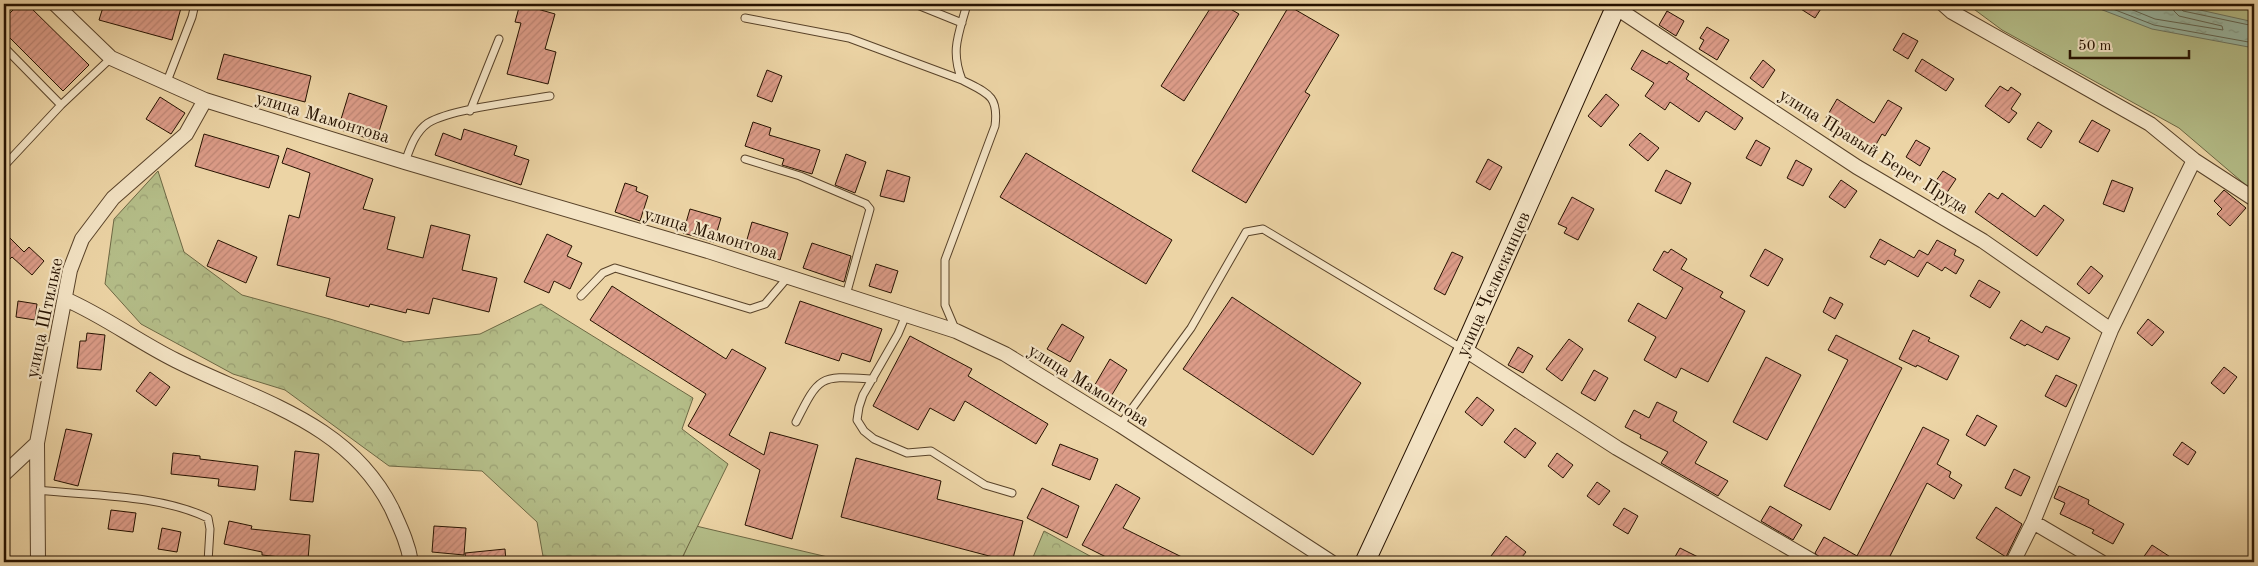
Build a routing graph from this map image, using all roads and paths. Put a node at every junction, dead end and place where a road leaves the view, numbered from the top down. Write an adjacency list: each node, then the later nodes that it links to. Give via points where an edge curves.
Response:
1 (55, 4): 11 (street, улица Мамонтова)
2 (194, 4): 13 (lane)
3 (915, 4): 8 (lane)
4 (967, 4): 8 (lane)
5 (1943, 4): 19 (street, via 2150,124)
6 (1616, 5): 28 (street, улица Правый Берег Пруда, via 1857,167 1983,241); 30 (main road, улица Челюскинцев)
7 (745, 18): 12 (lane, via 849,38)
8 (962, 23): 12 (lane, via 955,63)
9 (499, 39): 17 (lane)
10 (4, 47): 16 (lane)
11 (111, 58): 13 (street, улица Мамонтова); 16 (lane)
12 (962, 80): 29 (lane, via 985,92 997,110 995,126 945,260 944,305)
13 (166, 84): 15 (street, улица Мамонтова)
14 (550, 96): 17 (lane)
15 (206, 100): 20 (street, улица Мамонтова); 26 (street, улица Штильке, via 186,134 113,198 82,239 70,270)
16 (61, 105): 21 (lane)
17 (470, 111): 20 (lane, via 445,115 428,123 414,137)
18 (745, 159): 24 (lane, via 800,176 866,204 870,209)
19 (2194, 160): 22 (street); 28 (street)
20 (405, 162): 23 (street, улица Мамонтова)
21 (4, 166)
22 (2254, 199)
23 (789, 277): 24 (street, улица Мамонтова); 25 (lane, via 765,304 750,309 615,268 603,273)
24 (846, 295): 27 (street, улица Мамонтова)
25 (580, 296)
26 (65, 299): 34 (street, улица Штильке); 41 (street, via 88,309 174,360 277,404 345,447 386,497 406,538)
27 (906, 315): 29 (street, улица Мамонтова); 31 (lane)
28 (2111, 330): 38 (street)
29 (956, 332): 33 (street, улица Мамонтова, via 1004,354)
30 (1464, 349): 33 (lane, via 1263,229 1246,232 1191,328); 43 (main road, улица Челюскинцев); 44 (street, via 1617,448)
31 (873, 379): 32 (lane, via 846,377 824,380 812,390); 37 (lane, via 859,407 857,420 864,431 874,439 908,453 931,452 985,485)
32 (796, 422)
33 (1120, 425): 42 (street, улица Мамонтова)
34 (37, 443): 35 (street); 36 (street, улица Штильке)
35 (4, 474)
36 (37, 490): 39 (street, улица Штильке); 40 (lane, via 163,503 190,509 208,518)
37 (1012, 493)
38 (2033, 522): 45 (street); 46 (street)
39 (38, 562)
40 (208, 562)
41 (411, 562)
42 (1330, 562)
43 (1365, 562)
44 (1814, 562)
45 (2013, 562)
46 (2101, 562)

